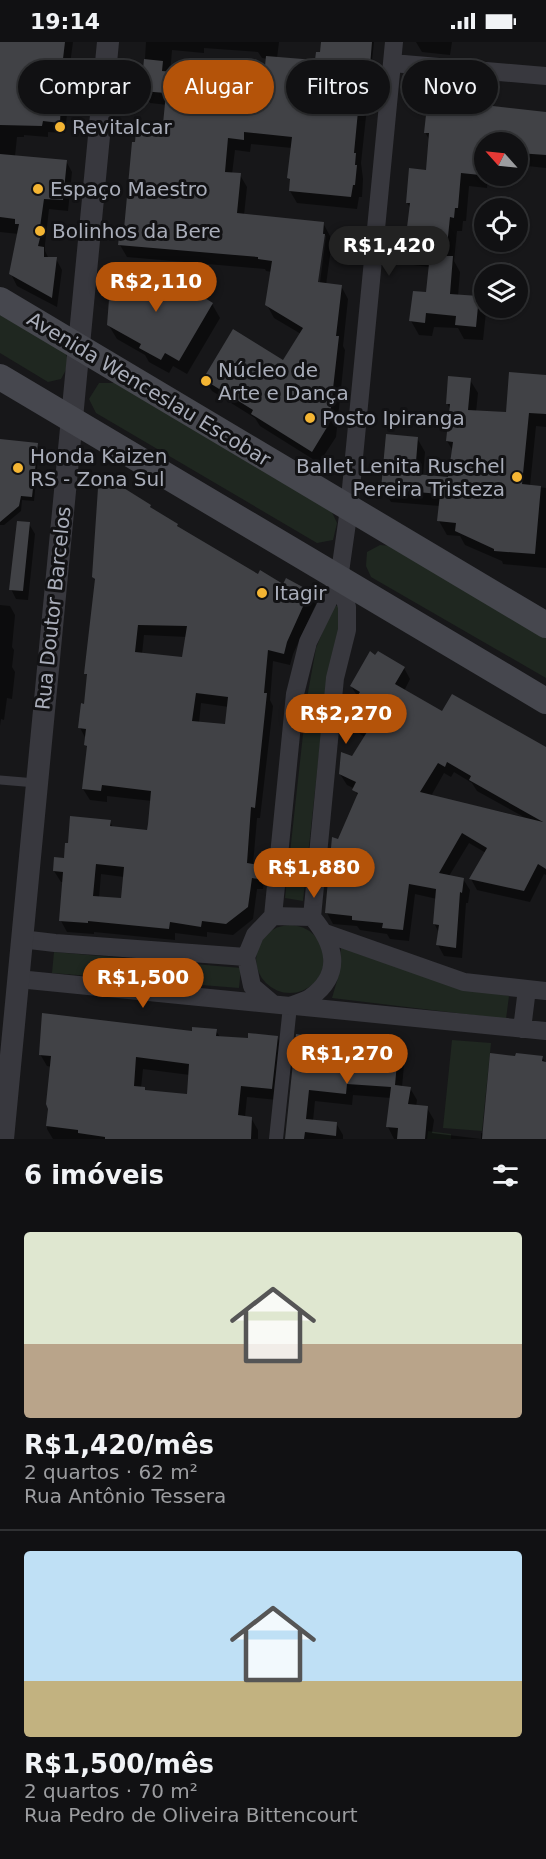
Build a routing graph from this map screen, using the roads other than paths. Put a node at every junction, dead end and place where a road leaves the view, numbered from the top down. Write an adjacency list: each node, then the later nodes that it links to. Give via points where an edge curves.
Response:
1 (108, 42): 6 (street, Rua Doutor Barcelos)
2 (394, 42): 3 (street)
3 (392, 63): 4 (street); 9 (street)
4 (546, 76)
5 (0, 300): 6 (main road, Avenida Wenceslau Escobar)
6 (81, 348): 8 (street, Rua Doutor Barcelos); 9 (main road, Avenida Wenceslau Escobar)
7 (0, 377): 8 (main road)
8 (72, 420): 10 (main road); 14 (street, Rua Doutor Barcelos)
9 (349, 509): 10 (street); 11 (main road, Avenida Wenceslau Escobar)
10 (339, 579): 12 (main road); 15 (street, via 308,642 295,694); 16 (street, via 347,607 347,630 335,678)
11 (546, 625)
12 (546, 701)
13 (0, 780): 14 (lane)
14 (36, 783): 18 (street, Rua Doutor Barcelos)
15 (273, 916): 16 (street); 19 (street, via 255,935)
16 (312, 917): 17 (street)
17 (325, 933): 21 (street, via 464,982); 23 (street, via 334,956 328,980 311,998)
18 (21, 939): 19 (street); 20 (street, Rua Doutor Barcelos)
19 (246, 957): 23 (street, via 252,986)
20 (18, 979): 23 (street); 26 (street, Rua Doutor Barcelos)
21 (527, 989): 22 (street); 24 (street)
22 (546, 991)
23 (281, 1004): 24 (street); 27 (street)
24 (522, 1029): 25 (street)
25 (546, 1031)
26 (3, 1139)
27 (276, 1139)

